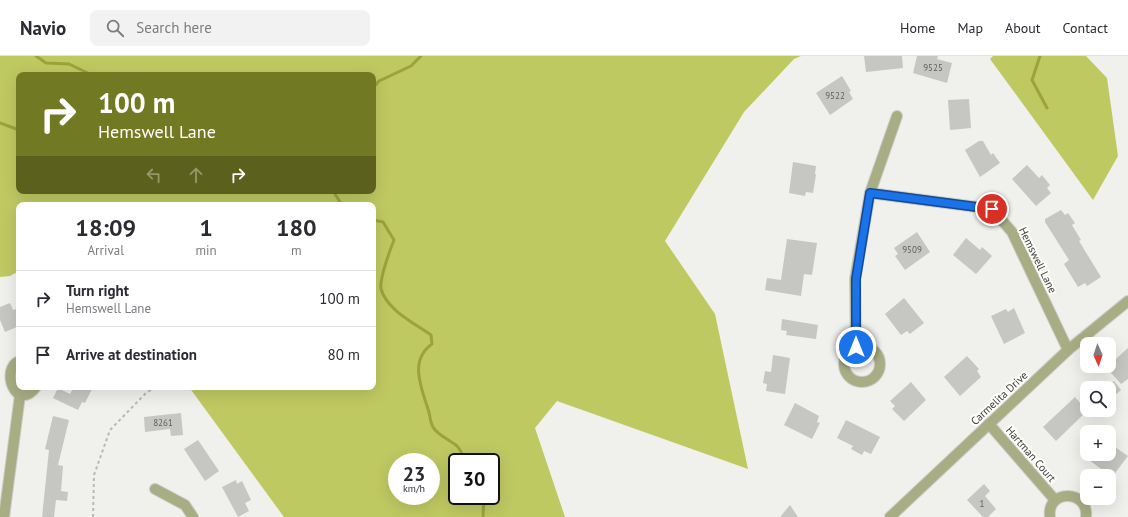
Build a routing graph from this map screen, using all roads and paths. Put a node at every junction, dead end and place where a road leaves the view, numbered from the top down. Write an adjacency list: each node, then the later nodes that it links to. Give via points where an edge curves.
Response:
1 (897, 116): 2 (street)
2 (870, 193): 4 (street, via 856,279); 5 (street, Hemswell Lane, via 992,209 1012,232)
3 (1128, 301): 5 (street, Carmelita Drive)
4 (856, 347)
5 (1068, 350): 10 (street, Carmelita Drive)
6 (16, 362): 9 (street, via 8,367 4,377 7,387)
7 (33, 390): 9 (street)
8 (150, 390): 14 (path, via 110,430 94,475)
9 (20, 395): 13 (street)
10 (989, 424): 12 (street, Hartman Court); 16 (street, Carmelita Drive)
11 (155, 489): 15 (street, via 185,505)
12 (1055, 500): 17 (street, via 1050,509); 18 (street, via 1065,496 1075,497 1083,504)
13 (4, 517)
14 (93, 517)
15 (193, 517)
16 (890, 517)
17 (1050, 517)
18 (1086, 517)

